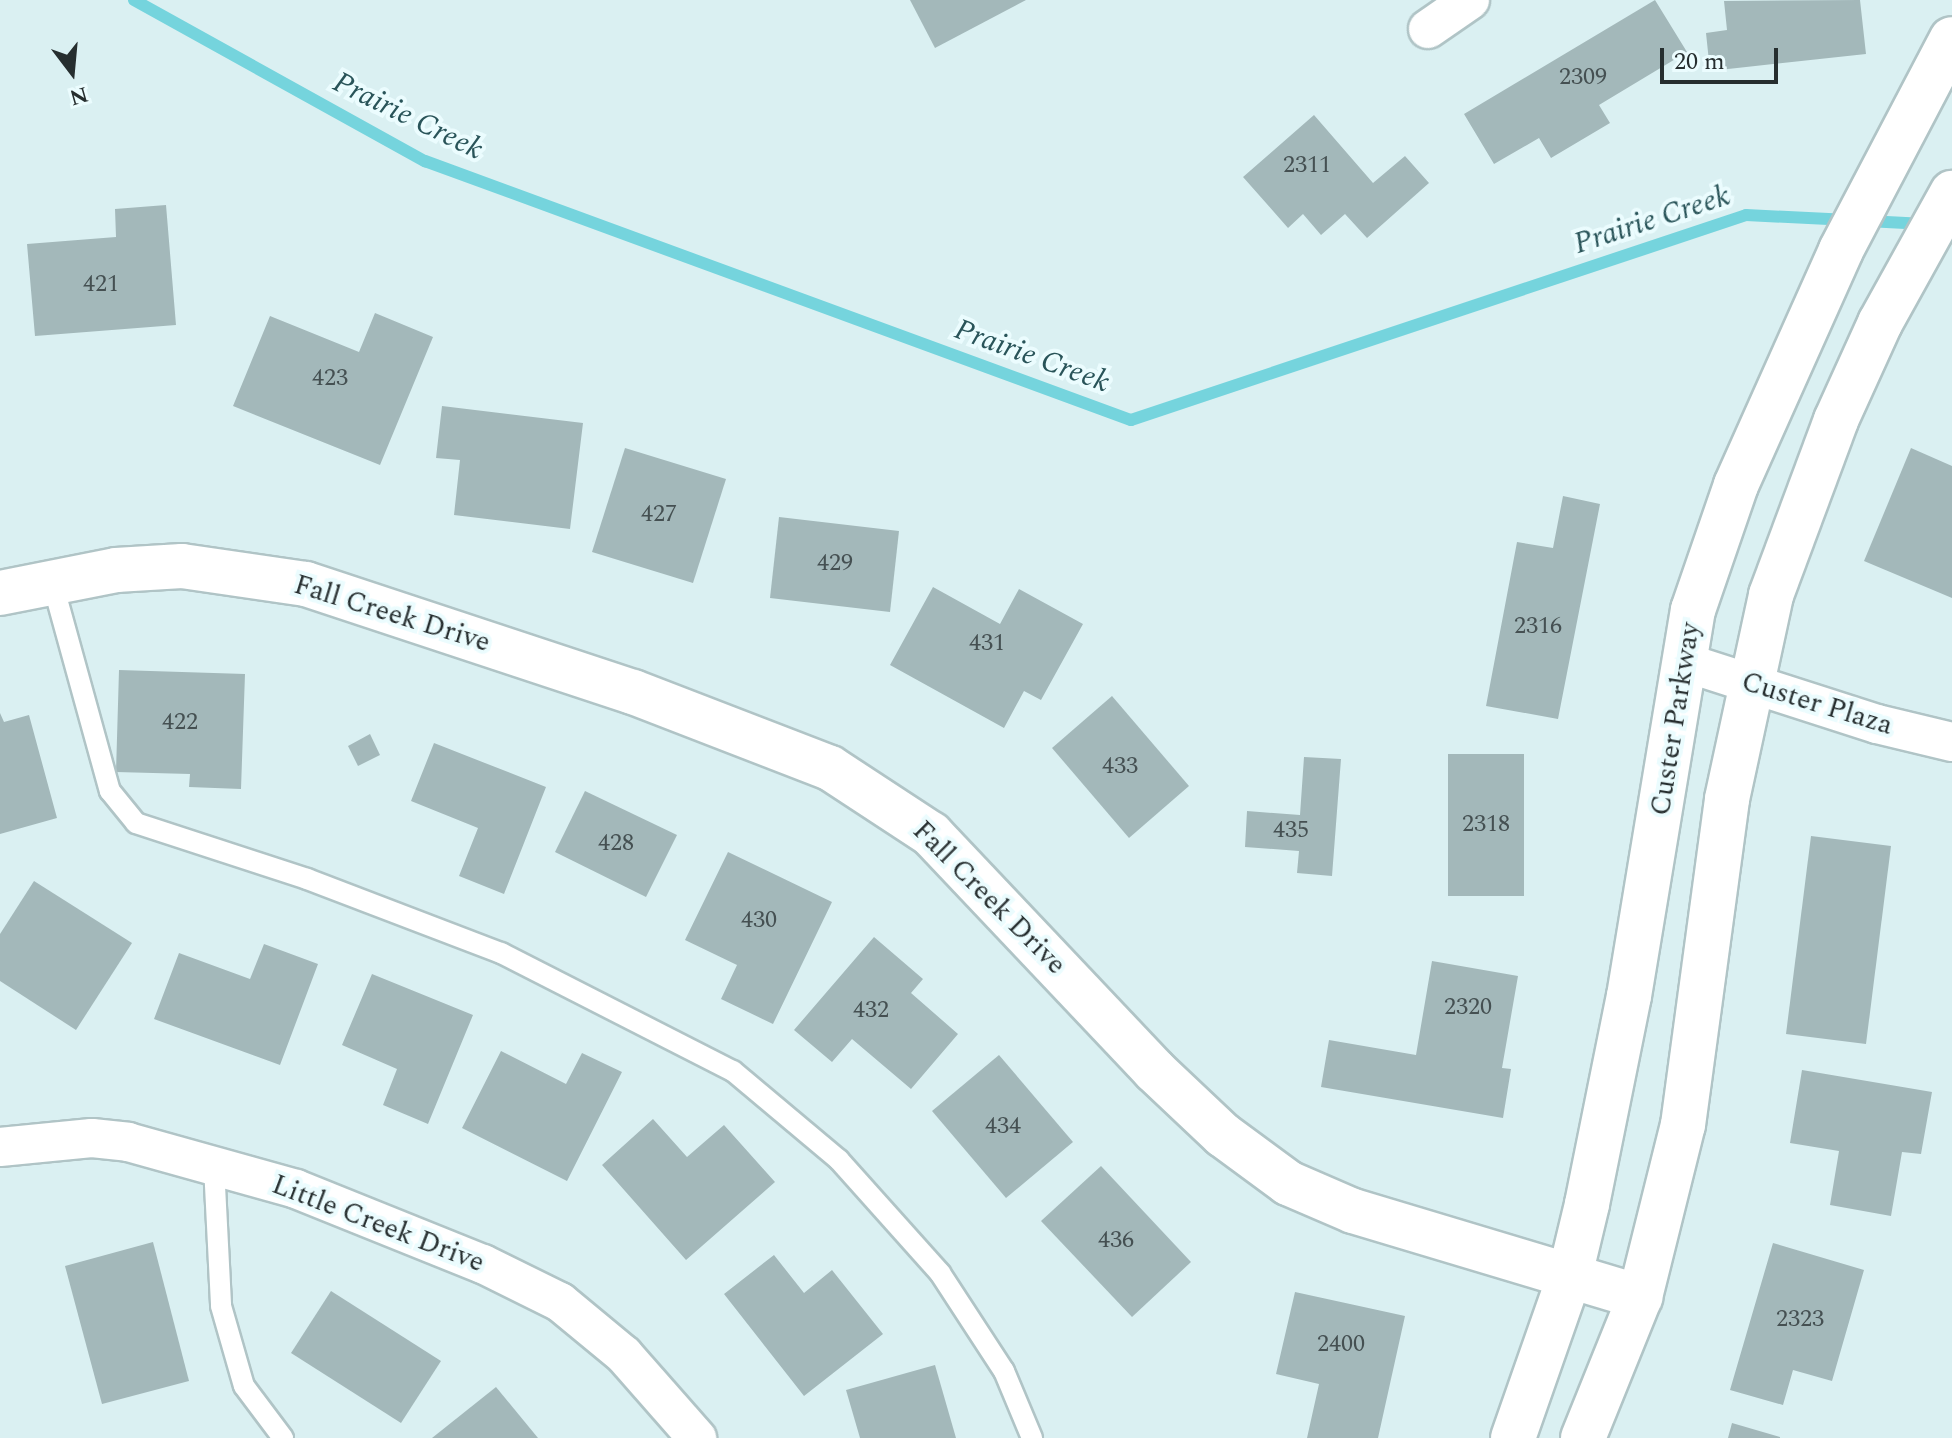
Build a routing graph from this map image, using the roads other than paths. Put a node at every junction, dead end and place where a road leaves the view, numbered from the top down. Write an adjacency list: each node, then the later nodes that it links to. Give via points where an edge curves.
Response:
1 (1470, 0): 2 (street)
2 (1428, 29)
3 (1952, 39): 7 (street, Custer Parkway, via 1841,250 1736,485 1693,610)
4 (1952, 193): 8 (street, via 1909,267 1802,506 1771,595)
5 (52, 581): 6 (street, Fall Creek Drive); 12 (street, Fall Creek Drive, via 182,566 306,584 633,692 830,768 931,834 1154,1070 1223,1135 1288,1183 1353,1211); 16 (lane, via 110,791 136,823 307,879 501,953 733,1071 839,1160 940,1273 1004,1371)
6 (0, 593)
7 (1684, 662): 8 (street, Custer Plaza); 12 (street, Custer Parkway, via 1629,996)
8 (1751, 684): 9 (street, Custer Plaza); 13 (street, via 1727,799 1683,1125)
9 (1952, 742)
10 (0, 1147): 11 (street, Little Creek Drive, via 92,1138 128,1142)
11 (214, 1166): 14 (lane, via 221,1306 244,1386); 15 (street, Little Creek Drive, via 310,1195 483,1264 560,1302 624,1355)
12 (1570, 1275): 13 (street, Fall Creek Drive); 17 (street, Custer Parkway)
13 (1640, 1297): 18 (street)
14 (283, 1438)
15 (697, 1438)
16 (1032, 1438)
17 (1513, 1438)
18 (1583, 1438)

